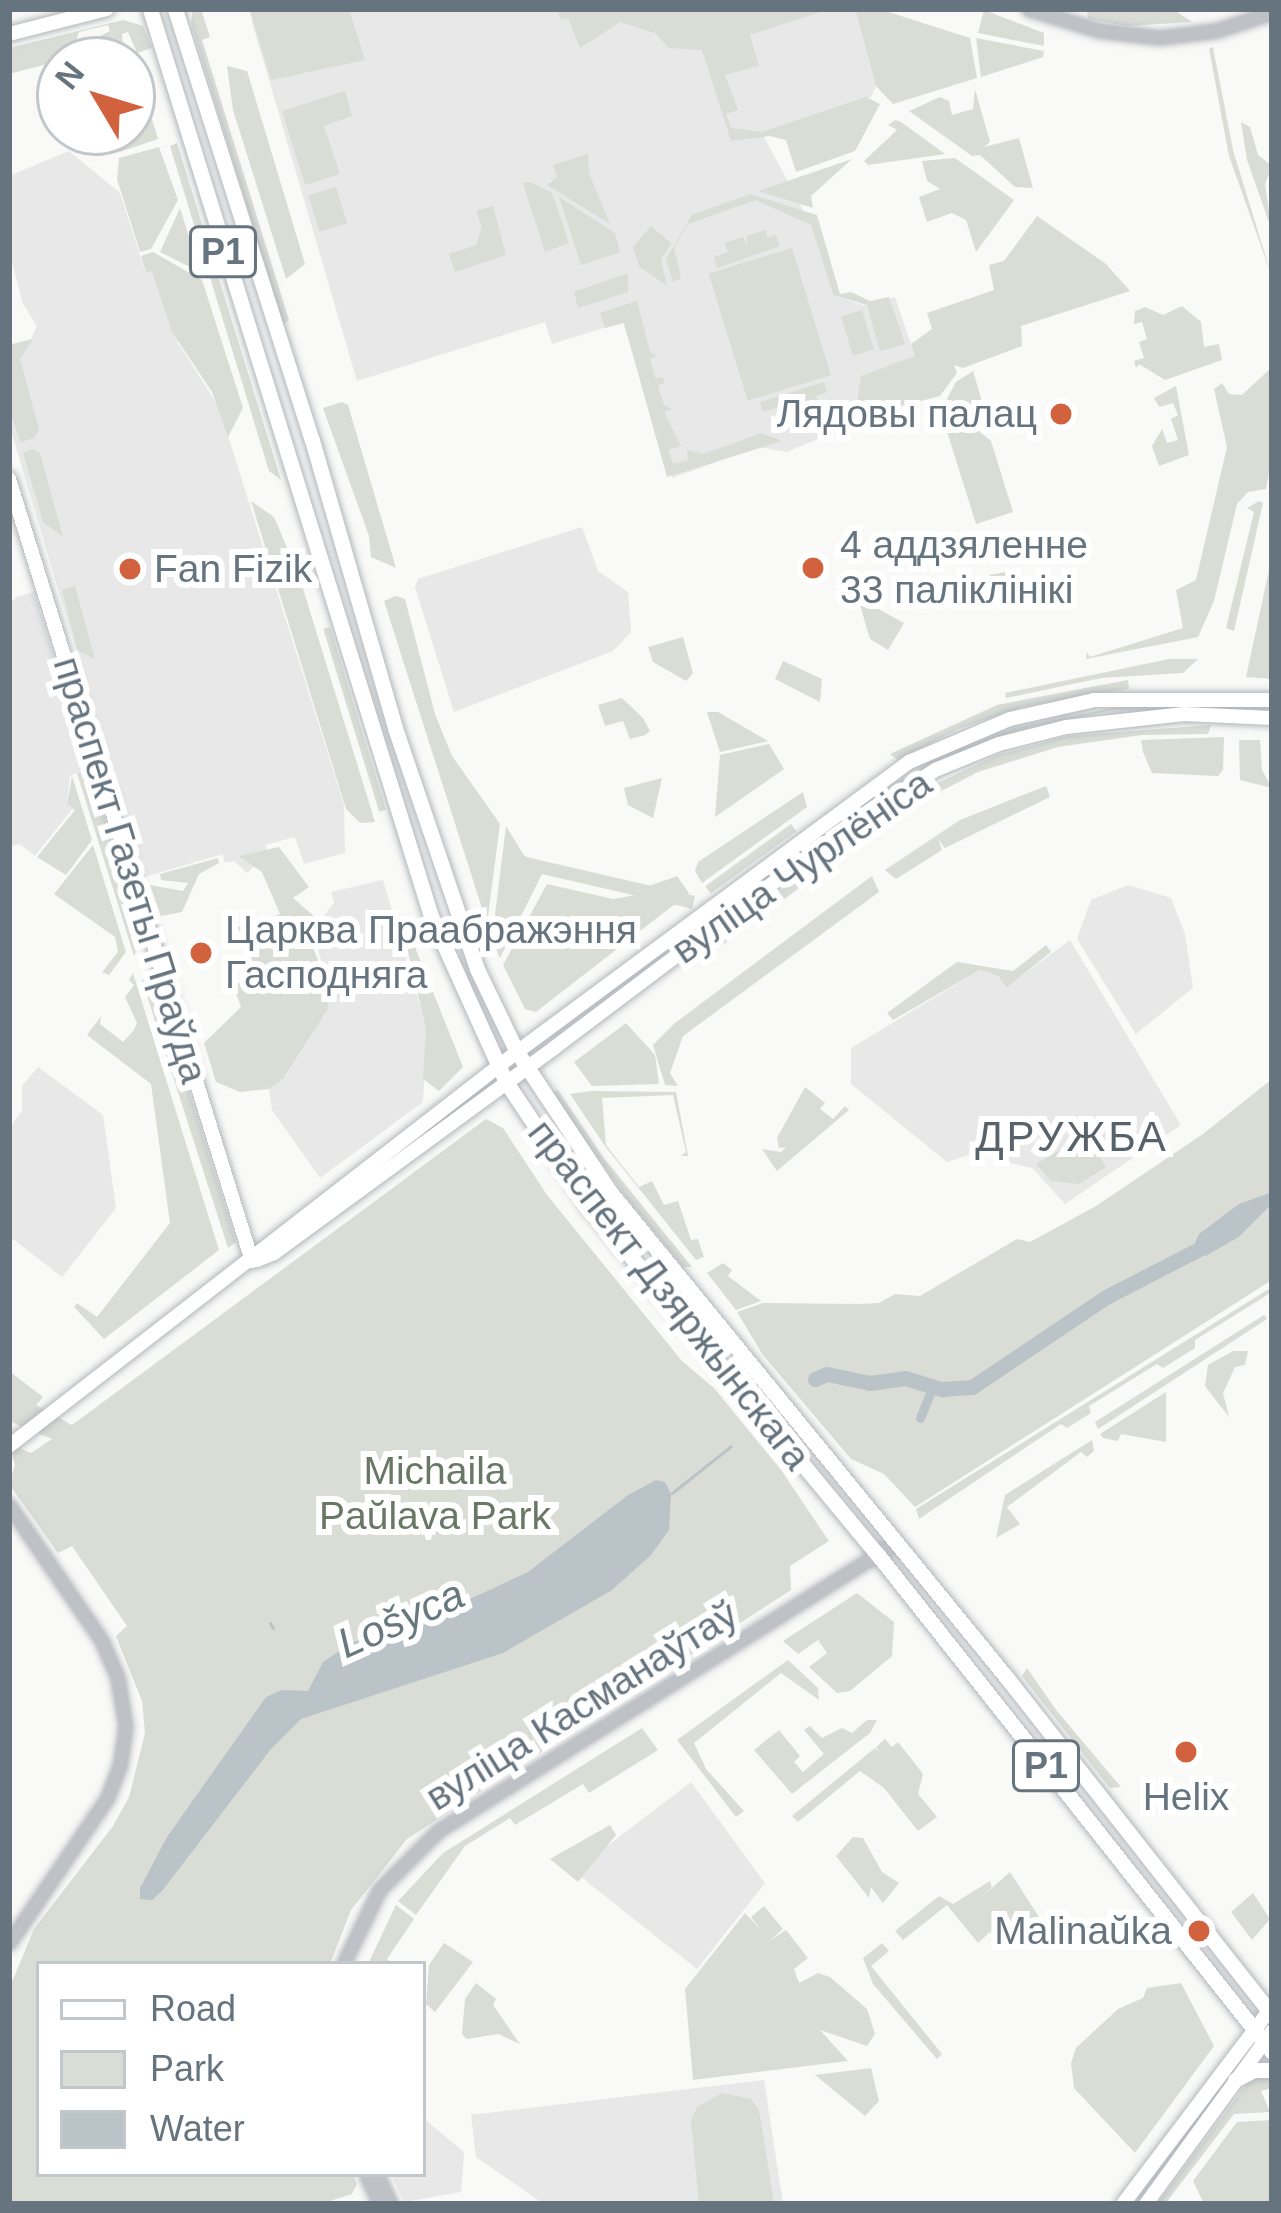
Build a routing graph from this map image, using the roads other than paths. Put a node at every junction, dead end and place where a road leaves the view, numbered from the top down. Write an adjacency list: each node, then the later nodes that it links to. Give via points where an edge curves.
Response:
1 (107, 9): 6 (main road)
2 (150, 9): 9 (main road, праспект Дзяржынскага / Р1)
3 (175, 9): 8 (main road, праспект Дзяржынскага / Р1)
4 (1028, 9): 5 (street, via 1100,31 1160,38)
5 (1272, 13)
6 (9, 34)
7 (9, 479): 17 (main road, праспект Газеты Праўда)
8 (356, 594): 9 (main road); 14 (main road, праспект Дзяржынскага / Р1, via 462,928)
9 (333, 602): 16 (main road, праспект Дзяржынскага / Р1, via 431,916)
10 (1234, 698): 11 (main road, вуліца Чурлёніса); 12 (main road); 14 (main road, вуліца Чурлёніса, via 1094,700 938,746 852,800)
11 (1272, 700)
12 (1233, 716): 13 (main road, вуліца Чурлёніса); 15 (main road, вуліца Чурлёніса, via 1066,727 935,770)
13 (1272, 718)
14 (517, 1052): 15 (main road, праспект Дзяржынскага / Р1); 16 (main road, вуліца Чурлёніса)
15 (526, 1068): 16 (main road, вуліца Чурлёніса); 20 (main road, праспект Дзяржынскага / Р1, via 610,1192)
16 (502, 1075): 17 (main road); 21 (main road, праспект Дзяржынскага / Р1, via 589,1206)
17 (252, 1262): 18 (main road)
18 (9, 1446)
19 (9, 1505): 22 (street, via 102,1641 118,1678 126,1739 99,1814)
20 (898, 1542): 21 (street, вуліца Касманаўтаў); 24 (main road, праспект Дзяржынскага / Р1)
21 (878, 1555): 23 (street, вуліца Касманаўтаў, via 439,1831 380,1890); 27 (main road, праспект Дзяржынскага / Р1)
22 (9, 1944)
23 (345, 1961)
24 (1234, 1964): 25 (main road, via 1253,1981); 26 (main road, праспект Дзяржынскага / Р1)
25 (1272, 1984)
26 (1271, 2011): 27 (main road)
27 (1266, 2038): 29 (main road); 30 (main road)
28 (1272, 2070): 29 (main road)
29 (1235, 2080): 31 (main road)
30 (1124, 2204)
31 (1146, 2204)

